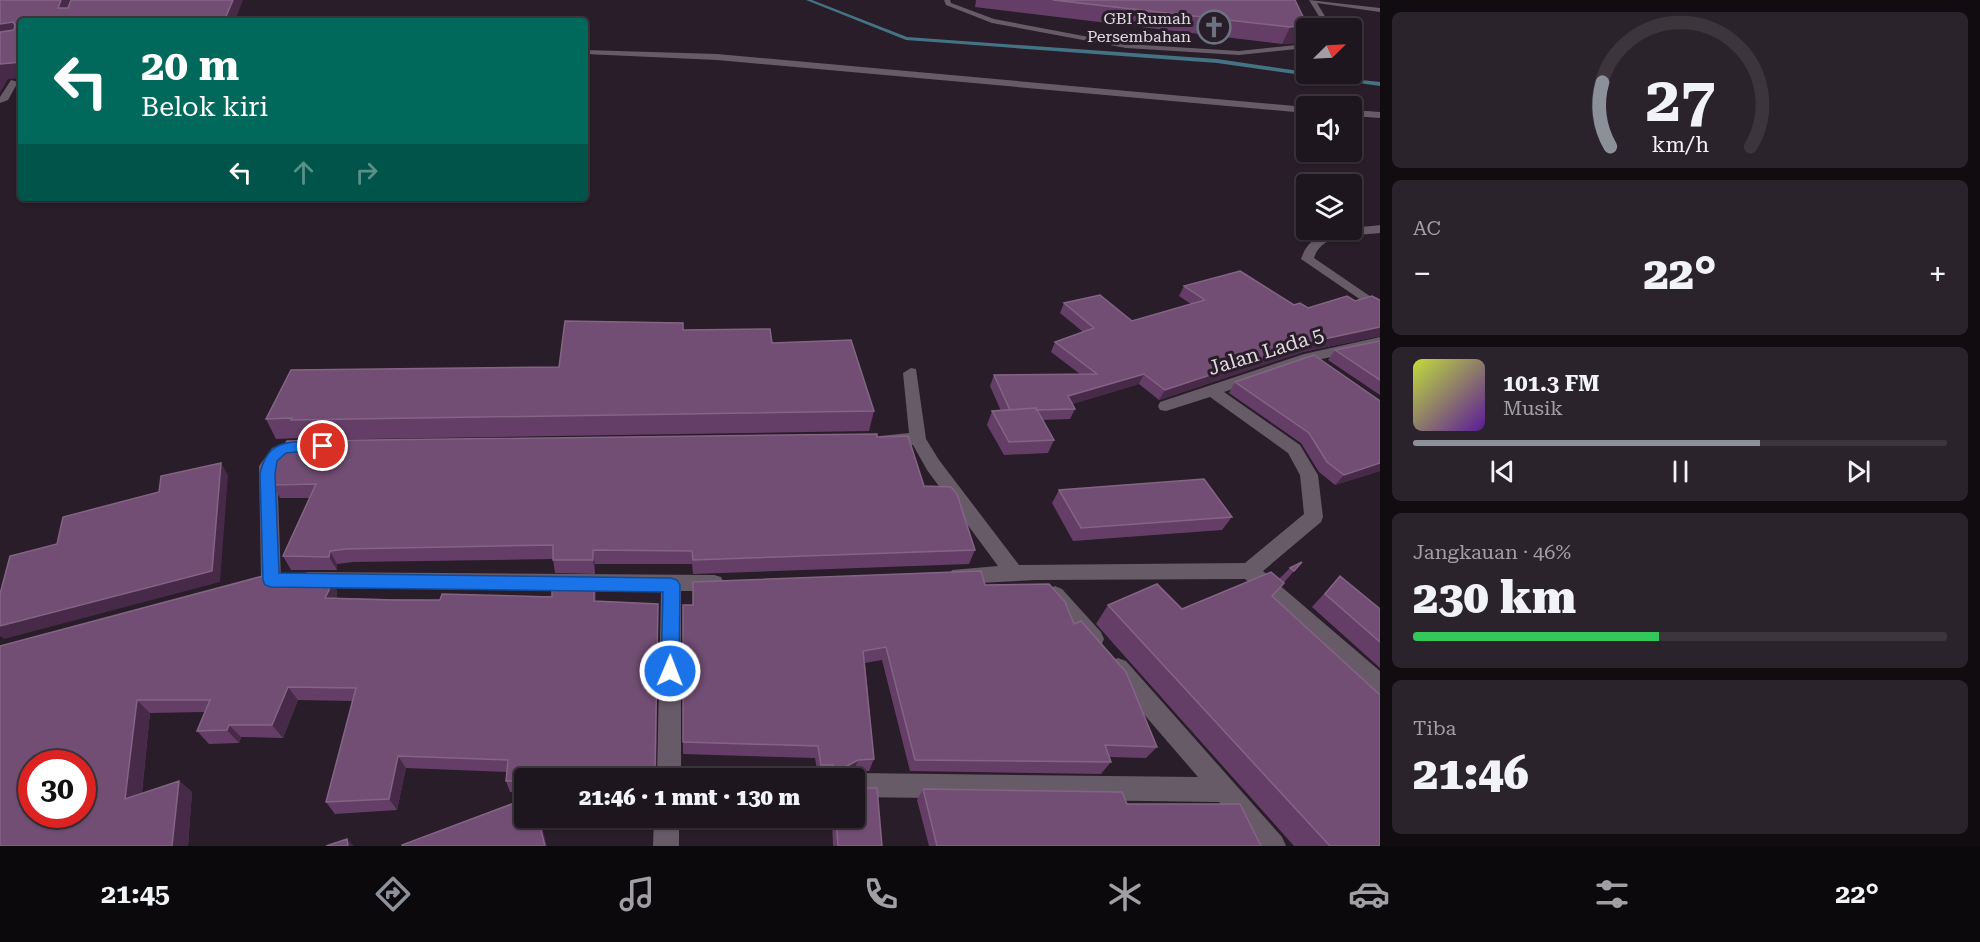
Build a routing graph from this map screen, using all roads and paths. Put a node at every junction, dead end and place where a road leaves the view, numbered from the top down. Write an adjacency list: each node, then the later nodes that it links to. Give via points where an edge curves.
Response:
1 (947, 0): 5 (lane, via 948,4 992,21 1126,46 1239,53)
2 (1312, 0): 3 (lane); 4 (lane)
3 (1380, 10)
4 (1323, 18)
5 (1296, 47)
6 (588, 52): 10 (street, via 729,58)
7 (18, 82): 8 (street); 9 (street)
8 (0, 83)
9 (0, 100)
10 (1296, 109)
11 (1362, 114): 12 (street)
12 (1380, 116)
13 (1380, 229): 14 (street, via 1326,236 1311,247 1308,259)
14 (1380, 309)
15 (1380, 342): 16 (street, Jalan Lada 5)
16 (1309, 357): 17 (street); 19 (street, Jalan Lada 5)
17 (1326, 369)
18 (911, 373): 21 (street)
19 (1210, 389): 20 (street, Jalan Lada 5); 24 (street, via 1294,449 1309,475 1314,518)
20 (1166, 406)
21 (918, 439): 22 (street); 25 (street, via 933,465)
22 (871, 440)
23 (323, 446): 27 (street, via 283,449 270,459)
24 (1249, 571): 25 (street); 31 (street)
25 (1025, 573): 26 (street); 34 (street)
26 (944, 576)
27 (271, 580): 29 (street); 30 (street)
28 (731, 583): 29 (street)
29 (671, 585): 32 (street)
30 (249, 586)
31 (1380, 685)
32 (669, 768)
33 (865, 784): 34 (street)
34 (1223, 790): 37 (street)
35 (667, 828): 36 (street)
36 (666, 846)
37 (1273, 846)

